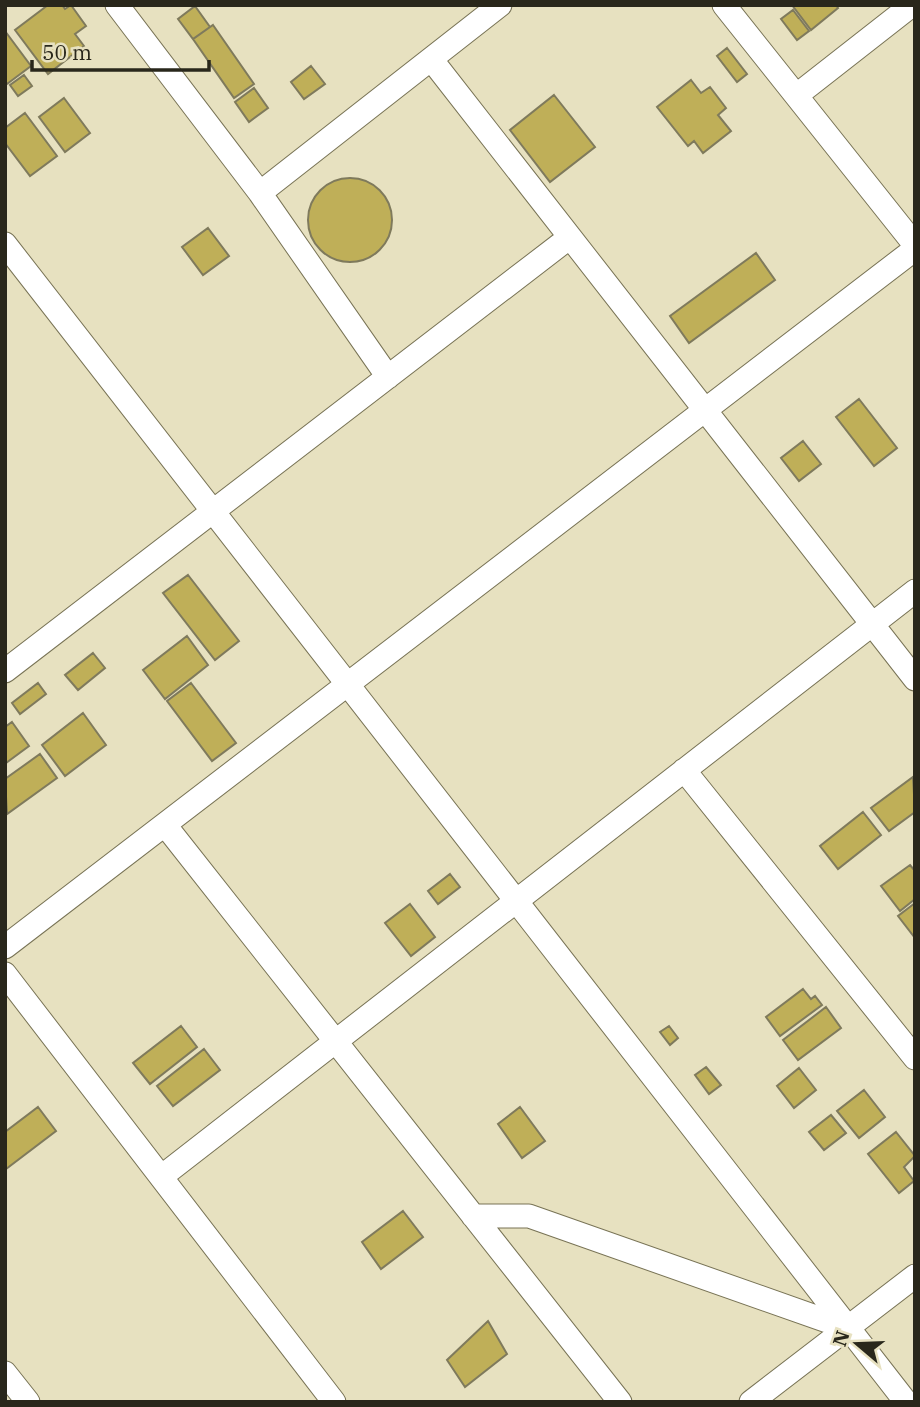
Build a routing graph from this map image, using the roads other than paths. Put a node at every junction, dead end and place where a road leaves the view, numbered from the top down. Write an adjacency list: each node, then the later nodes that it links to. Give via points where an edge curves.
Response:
1 (117, 5): 7 (street)
2 (500, 5): 5 (street)
3 (724, 5): 6 (street)
4 (912, 5): 6 (street)
5 (431, 59): 7 (street); 8 (street)
6 (797, 95): 10 (street)
7 (260, 193): 11 (street)
8 (570, 237): 11 (street); 12 (street)
9 (5, 244): 13 (street)
10 (915, 247): 12 (street)
11 (388, 377): 13 (street)
12 (705, 410): 15 (street); 18 (street)
13 (213, 511): 16 (street); 18 (street)
14 (915, 591): 15 (street)
15 (872, 624): 17 (street); 19 (street)
16 (5, 671)
17 (915, 679)
18 (347, 684): 20 (street); 21 (street)
19 (684, 770): 21 (street); 25 (street)
20 (165, 825): 22 (street); 24 (street)
21 (516, 901): 24 (street); 29 (street)
22 (5, 947)
23 (5, 974): 26 (street)
24 (336, 1041): 26 (street); 27 (street)
25 (915, 1058)
26 (161, 1177): 31 (street)
27 (473, 1216): 29 (street, via 529,1216); 33 (street)
28 (915, 1276): 29 (street)
29 (847, 1328): 34 (street); 35 (street)
30 (5, 1373): 32 (street)
31 (333, 1401)
32 (28, 1402)
33 (620, 1402)
34 (751, 1402)
35 (906, 1402)

